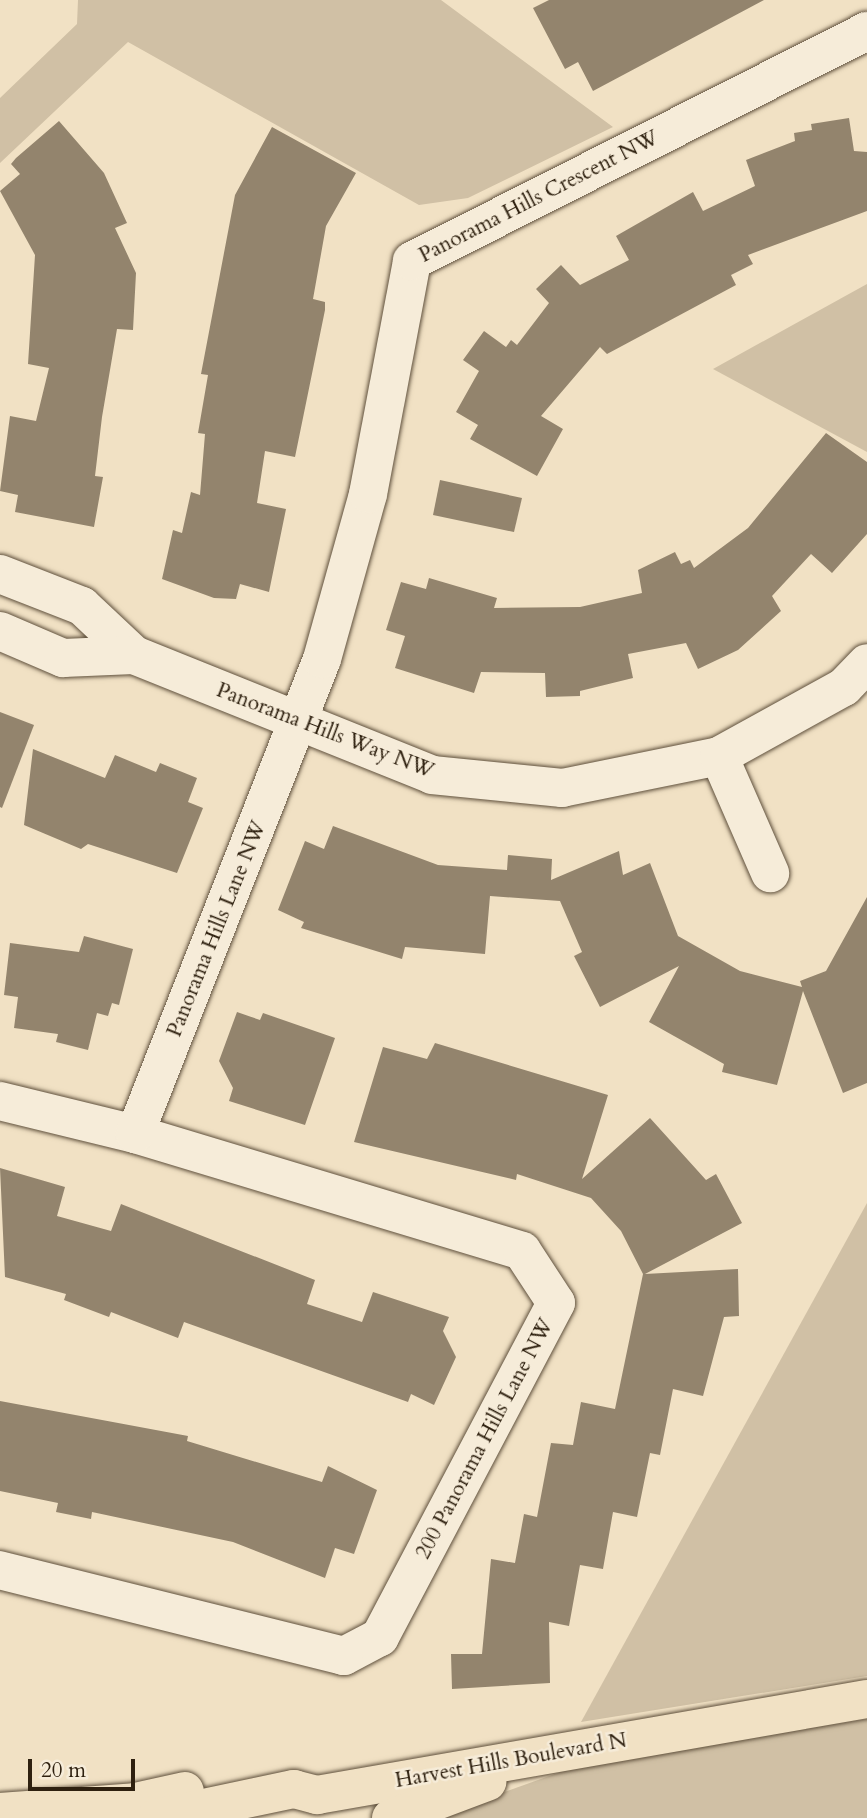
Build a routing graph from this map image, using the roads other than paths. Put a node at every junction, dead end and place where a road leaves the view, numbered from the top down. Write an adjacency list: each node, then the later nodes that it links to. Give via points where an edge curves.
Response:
1 (867, 31): 6 (street, Panorama Hills Crescent NW, via 412,261 368,494)
2 (0, 573): 4 (street, Panorama Hills Way NW, via 82,606)
3 (0, 631): 4 (street, Panorama Hills Way NW, via 63,658)
4 (134, 655): 6 (street, Panorama Hills Way NW)
5 (867, 663): 7 (street, Panorama Hills Way NW, via 844,687)
6 (300, 724): 7 (street, Panorama Hills Way NW, via 432,775 562,788); 10 (street, Panorama Hills Lane NW)
7 (719, 756): 8 (street)
8 (770, 873)
9 (0, 1101): 10 (street)
10 (135, 1134): 11 (street, 200 Panorama Hills Lane NW, via 522,1251 556,1303 380,1637 344,1656)
11 (0, 1570)
12 (867, 1699): 13 (main road, Harvest Hills Boulevard N)
13 (564, 1752): 14 (main road, Harvest Hills Boulevard N, via 317,1795); 17 (main road)
14 (294, 1789): 15 (main road, via 230,1781 135,1802); 16 (main road, Harvest Hills Boulevard N)
15 (0, 1812)
16 (156, 1818)
17 (391, 1818)

